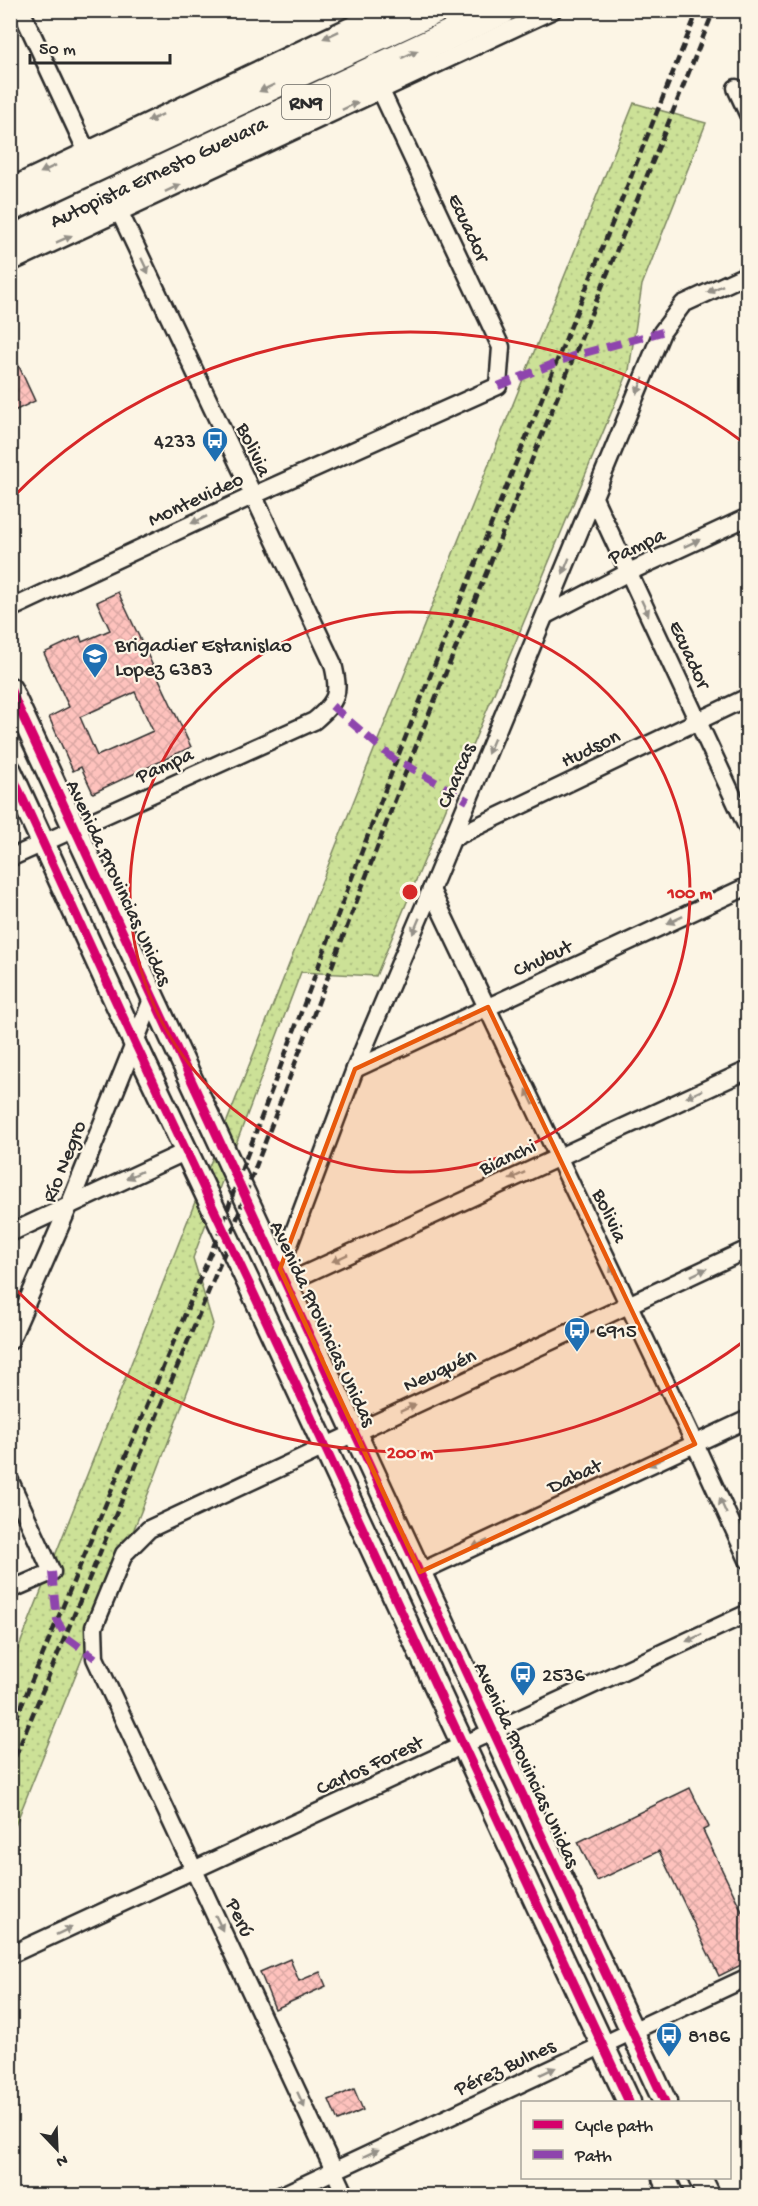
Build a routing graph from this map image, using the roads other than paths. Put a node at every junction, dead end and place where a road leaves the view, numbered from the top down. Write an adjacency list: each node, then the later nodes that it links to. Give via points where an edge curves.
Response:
1 (21, 10): 10 (street)
2 (384, 10): 6 (street)
3 (434, 10): 12 (highway, Autopista Ernesto Guevara / RN9, one-way to 12)
4 (502, 10): 14 (highway, Autopista Ernesto Guevara / RN9, one-way to 4)
5 (553, 10): 8 (street)
6 (355, 17): 10 (street, one-way to 10)
7 (736, 88): 9 (street)
8 (381, 91): 13 (street, one-way to 8); 17 (street, Ecuador, via 501,347)
9 (747, 114)
10 (86, 150): 11 (street, one-way to 11)
11 (10, 187)
12 (10, 207)
13 (120, 213): 15 (street, one-way to 13); 18 (street, Bolivia, one-way to 18)
14 (10, 241)
15 (10, 262)
16 (747, 274): 19 (street, Charcas, one-way to 19, via 683,304 662,332)
17 (498, 386): 18 (street, Montevideo)
18 (252, 496): 22 (street, Montevideo, one-way to 22); 26 (street, Bolivia, via 333,664 338,686)
19 (594, 498): 21 (street, Ecuador); 23 (street, Charcas, one-way to 23)
20 (747, 517): 21 (street, Pampa, one-way to 20)
21 (629, 572): 23 (street, Pampa); 27 (street, Ecuador, one-way to 27)
22 (10, 609)
23 (546, 615): 31 (street, Charcas, one-way to 31)
24 (10, 688): 29 (main road, Avenida Provincias Unidas)
25 (747, 697): 27 (street, Hudson)
26 (332, 706): 29 (street, Pampa, via 314,721)
27 (697, 720): 30 (street, Ecuador); 31 (street, Hudson)
28 (10, 771): 32 (main road)
29 (75, 829): 32 (street, Pampa); 36 (main road, Avenida Provincias Unidas)
30 (747, 830)
31 (453, 838): 35 (street, Charcas)
32 (44, 844): 33 (street, Pampa); 38 (main road)
33 (10, 858)
34 (747, 886): 37 (street, Chubut, one-way to 37)
35 (431, 890): 37 (street, Bolivia); 39 (street, Charcas, one-way to 39)
36 (153, 997): 38 (street, Río Negro); 46 (main road, Avenida Provincias Unidas)
37 (488, 1007): 39 (street, Chubut, one-way to 39); 42 (street, Bolivia, one-way to 37)
38 (135, 1043): 41 (main road); 43 (street, Río Negro)
39 (355, 1069): 46 (street, Charcas)
40 (747, 1070): 42 (street, Bianchi, one-way to 42)
41 (187, 1151): 43 (street, one-way to 43); 52 (main road)
42 (558, 1157): 46 (street, Bianchi, one-way to 46); 47 (street, Bolivia, one-way to 42)
43 (69, 1206): 44 (street); 48 (street, Río Negro)
44 (10, 1233)
45 (747, 1250): 47 (street, Neuquén, one-way to 45)
46 (283, 1276): 50 (main road, Avenida Provincias Unidas)
47 (629, 1305): 50 (street, Neuquén, one-way to 47); 51 (street, Bolivia)
48 (10, 1341)
49 (747, 1419): 51 (street, Dabat)
50 (355, 1433): 52 (street, Neuquén); 55 (main road, Avenida Provincias Unidas)
51 (695, 1444): 54 (street, Bolivia, one-way to 51); 55 (street, Dabat, one-way to 55)
52 (325, 1447): 58 (street, Neuquén, via 149,1529 124,1554 94,1627); 60 (main road)
53 (10, 1481): 56 (street, via 52,1572)
54 (747, 1560)
55 (420, 1572): 59 (main road, Avenida Provincias Unidas)
56 (10, 1590)
57 (747, 1613): 59 (street, Carlos Forest, one-way to 59)
58 (94, 1658): 61 (street, Perú)
59 (493, 1731): 60 (street, Carlos Forest); 64 (main road, Avenida Provincias Unidas)
60 (463, 1745): 61 (street, Carlos Forest); 65 (main road)
61 (194, 1870): 62 (street, Carlos Forest, one-way to 61); 68 (street, Perú, one-way to 68)
62 (10, 1956)
63 (747, 1977): 64 (street, Pérez Bulnes)
64 (632, 2031): 65 (street, Pérez Bulnes); 67 (main road, Avenida Provincias Unidas)
65 (602, 2045): 66 (main road); 68 (street, Pérez Bulnes, one-way to 65)
66 (628, 2101)
67 (665, 2101)
68 (334, 2170): 71 (street, Pérez Bulnes); 72 (street, Perú)
69 (664, 2179): 73 (main road)
70 (700, 2179): 74 (main road)
71 (280, 2196)
72 (346, 2196)
73 (672, 2196)
74 (709, 2196)

